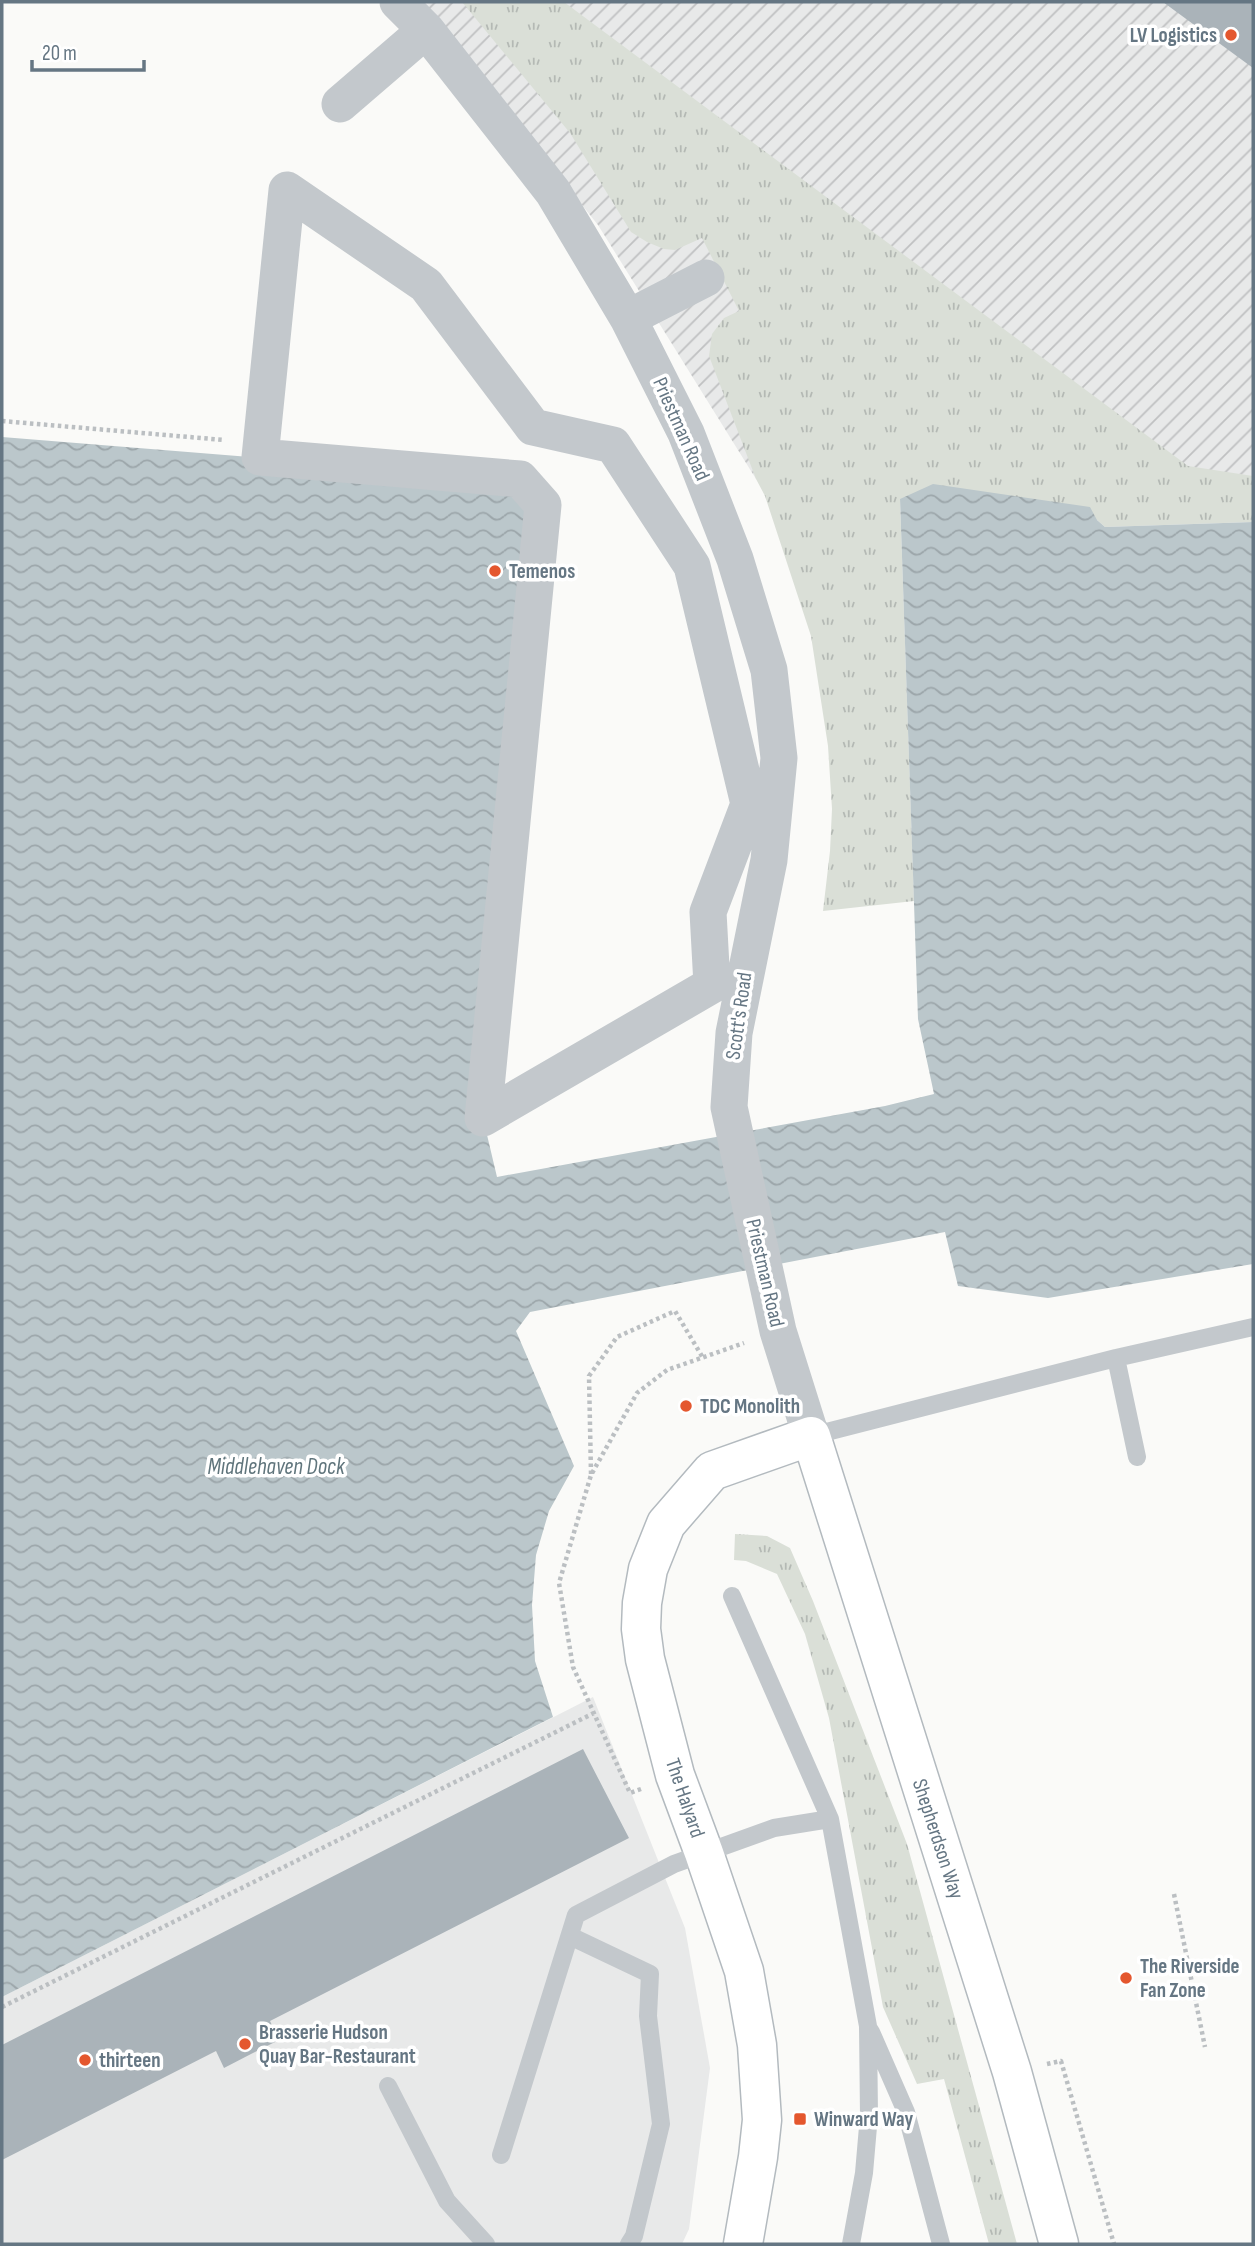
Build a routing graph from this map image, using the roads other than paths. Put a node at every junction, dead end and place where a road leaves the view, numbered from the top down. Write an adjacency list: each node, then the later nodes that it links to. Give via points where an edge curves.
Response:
1 (398, 2): 2 (street, Priestman Road)
2 (426, 30): 3 (street); 5 (street, Priestman Road, via 553,192)
3 (340, 104)
4 (706, 278): 5 (street)
5 (628, 318): 7 (street, Priestman Road, via 686,433 735,559 769,670 779,758 769,860)
6 (261, 443): 6 (street, via 287,190 426,285 533,427 613,445 692,566 749,804 708,912 712,985 483,1118 543,505 520,480 260,457)
7 (754, 926): 8 (street, Scott's Road, via 734,1033)
8 (729, 1107): 11 (street, Priestman Road, via 778,1331)
9 (1253, 1327): 10 (lane)
10 (1116, 1358): 11 (lane); 12 (lane)
11 (811, 1436): 15 (street, The Halyard, via 712,1471 666,1524 648,1569 641,1629 645,1659 675,1775); 20 (street, Shepherdson Way, via 1012,2072)
12 (1137, 1457)
13 (732, 1596): 14 (lane)
14 (830, 1819): 15 (lane, via 774,1828); 17 (lane)
15 (705, 1853): 16 (lane, via 674,1864 576,1915); 23 (street, The Halyard, via 744,1971 757,2045 762,2120)
16 (570, 1936): 19 (lane); 22 (lane, via 650,1973 649,2016 661,2124)
17 (868, 2026): 24 (lane, via 869,2115); 25 (lane, via 906,2112)
18 (388, 2086): 21 (lane, via 447,2201)
19 (501, 2155)
20 (1056, 2234)
21 (486, 2244)
22 (629, 2244)
23 (743, 2244)
24 (851, 2244)
25 (941, 2244)

